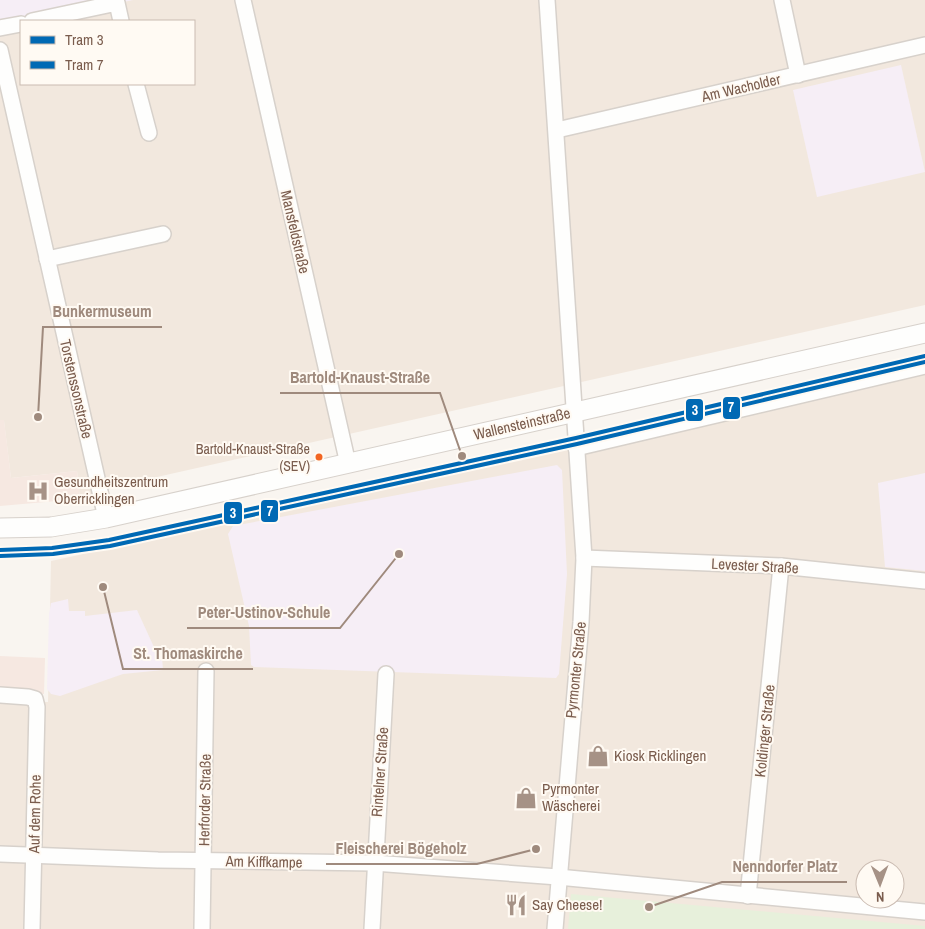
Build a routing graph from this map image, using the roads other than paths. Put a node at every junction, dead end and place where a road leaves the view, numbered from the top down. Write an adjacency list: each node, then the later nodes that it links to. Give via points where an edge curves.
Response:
1 (243, 0): 20 (street, Mansfeldstraße)
2 (547, 0): 12 (street, Pyrmonter Straße)
3 (782, 0): 10 (street)
4 (37, 20): 5 (street, via 116,3)
5 (121, 20)
6 (20, 24): 7 (street)
7 (0, 28)
8 (925, 45): 10 (street, Am Wacholder)
9 (0, 50): 15 (street, Torstenssonstraße)
10 (798, 75): 12 (street, Am Wacholder)
11 (136, 85): 13 (street)
12 (557, 130): 18 (street, Pyrmonter Straße)
13 (149, 133)
14 (163, 234): 15 (street)
15 (46, 259): 21 (street, Torstenssonstraße)
16 (925, 333): 18 (street, Wallensteinstraße)
17 (925, 366): 19 (street)
18 (575, 411): 19 (street, Pyrmonter Straße); 20 (street, Wallensteinstraße)
19 (576, 448): 23 (street, Pyrmonter Straße)
20 (348, 464): 21 (street, Wallensteinstraße)
21 (106, 518): 22 (street, Wallensteinstraße, via 51,527)
22 (0, 528)
23 (584, 558): 24 (street, Levester Straße); 33 (street, Pyrmonter Straße, via 582,622)
24 (781, 566): 25 (street, Levester Straße); 34 (street, Koldinger Straße)
25 (925, 581)
26 (206, 670): 31 (street, Herforder Straße)
27 (386, 674): 32 (street, Rintelner Straße)
28 (0, 695): 30 (street, Auf dem Rohe, via 35,699)
29 (0, 854): 30 (street, Am Kiffkampe)
30 (34, 856): 31 (street, Am Kiffkampe); 36 (street, Auf dem Rohe)
31 (204, 861): 32 (street, Am Kiffkampe); 37 (street, Herforder Straße)
32 (374, 863): 33 (street, Am Kiffkampe); 38 (street, Rintelner Straße)
33 (558, 878): 34 (street, Am Kiffkampe); 39 (street, Pyrmonter Straße)
34 (748, 896): 35 (street, Am Kiffkampe)
35 (925, 912)
36 (32, 929)
37 (202, 929)
38 (372, 929)
39 (555, 929)

